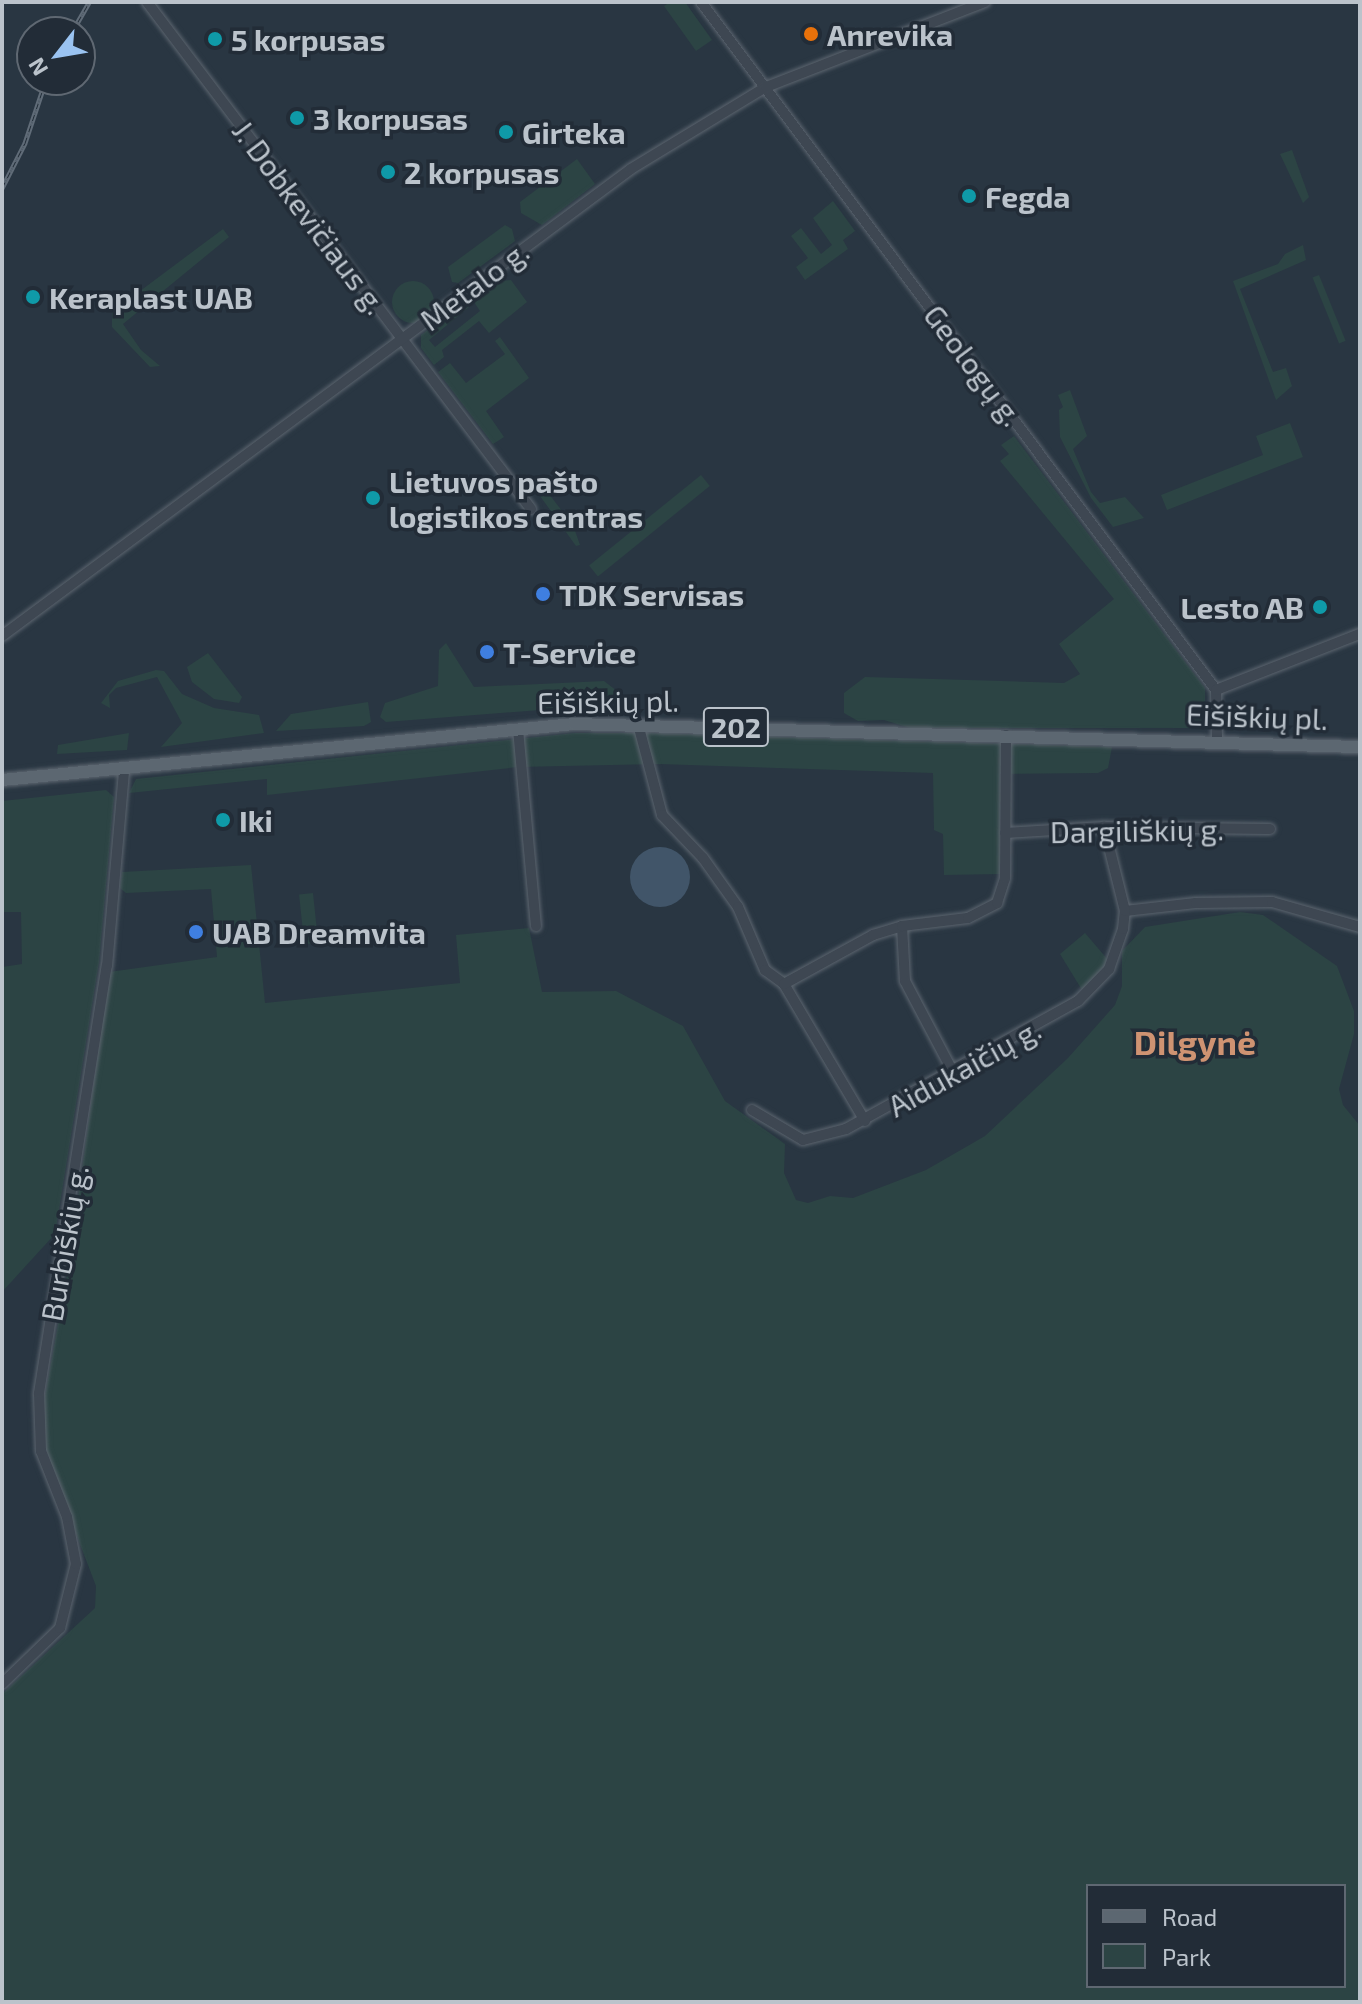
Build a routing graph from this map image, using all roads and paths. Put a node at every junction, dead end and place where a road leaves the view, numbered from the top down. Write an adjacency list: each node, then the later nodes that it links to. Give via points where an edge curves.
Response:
1 (147, 2): 5 (street, J. Dobkevičiaus g.)
2 (701, 2): 4 (street, Geologų g.)
3 (985, 2): 4 (street, Metalo g.)
4 (766, 87): 5 (street, Metalo g., via 613,182); 9 (street, Geologų g.)
5 (403, 338): 6 (street, J. Dobkevičiaus g.); 8 (street, Metalo g.)
6 (531, 509)
7 (1360, 634): 9 (street)
8 (2, 636)
9 (1216, 690): 13 (street)
10 (638, 724): 11 (main road, Eišiškių pl. / 202); 12 (main road, Eišiškių pl. / 202); 24 (street, via 662,815 703,858 738,907 765,970)
11 (518, 729): 15 (main road, Eišiškių pl. / 202); 21 (street)
12 (1006, 735): 13 (main road, Eišiškių pl. / 202); 19 (street)
13 (1217, 739): 14 (main road, Eišiškių pl. / 202)
14 (1360, 747)
15 (124, 770): 16 (main road, Eišiškių pl. / 202); 28 (street, Burbiškių g., via 107,966 39,1393 41,1451 67,1517 76,1564 60,1628)
16 (2, 780)
17 (1104, 827): 18 (street, Dargiliškių g.); 19 (street, Dargiliškių g.); 20 (street, Aidukaičių g.)
18 (1270, 829)
19 (1005, 833): 22 (street, via 1002,895 990,910)
20 (1125, 911): 23 (street, via 1272,902); 25 (street, Aidukaičių g., via 1109,969 1086,994 1056,1017)
21 (536, 926)
22 (902, 926): 24 (street, via 865,939); 25 (street, via 905,981)
23 (1360, 927)
24 (784, 984): 27 (street)
25 (953, 1072): 27 (street, Aidukaičių g.)
26 (752, 1110): 27 (street, Aidukaičių g., via 803,1140)
27 (865, 1121)
28 (2, 1684)

